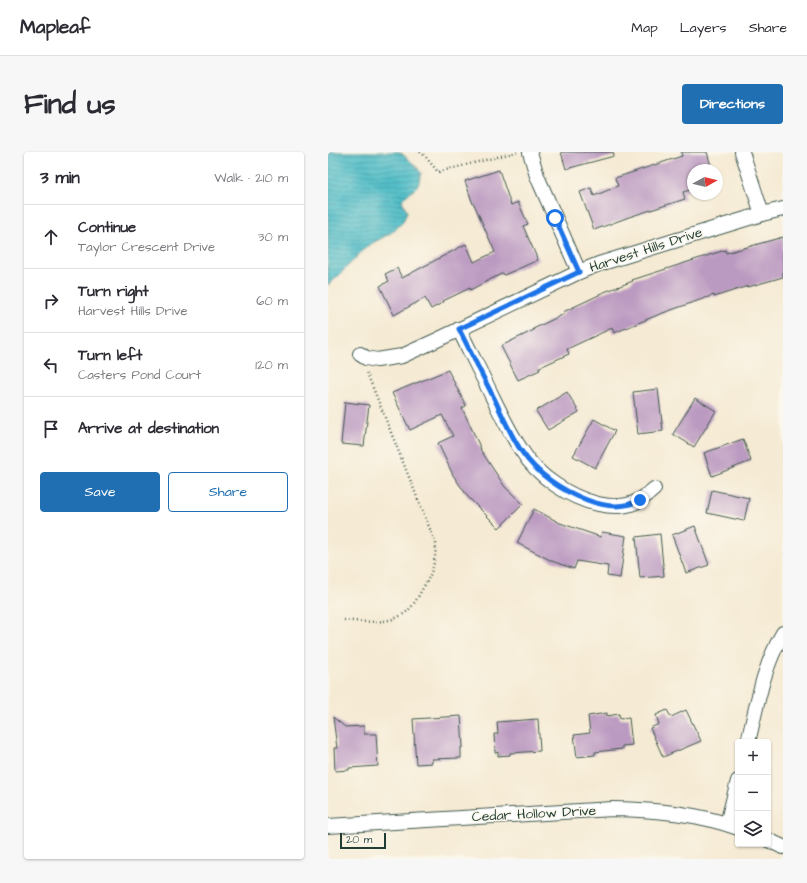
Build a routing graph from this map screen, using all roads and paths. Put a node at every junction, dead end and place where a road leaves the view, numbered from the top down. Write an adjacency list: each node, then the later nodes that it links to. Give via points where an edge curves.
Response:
1 (420, 152): 2 (path, via 438,172)
2 (518, 152)
3 (530, 152): 7 (street, via 537,176)
4 (742, 152): 6 (street)
5 (783, 210): 6 (street, Harvest Hills Drive)
6 (762, 214): 7 (street, Harvest Hills Drive)
7 (579, 272): 8 (street, Harvest Hills Drive)
8 (459, 329): 9 (street, Harvest Hills Drive, via 402,356 377,360); 10 (street, via 522,453 549,480 580,498 610,506 631,505)
9 (360, 354): 11 (path, via 436,544 435,562 414,604 405,613 393,619 376,622)
10 (654, 489)
11 (344, 620)
12 (783, 633): 13 (street, via 765,671)
13 (749, 739)
14 (735, 808): 16 (street)
15 (328, 826): 16 (street, Cedar Hollow Drive, via 613,809 656,810)
16 (733, 826)
17 (771, 841): 18 (street)
18 (783, 847)

